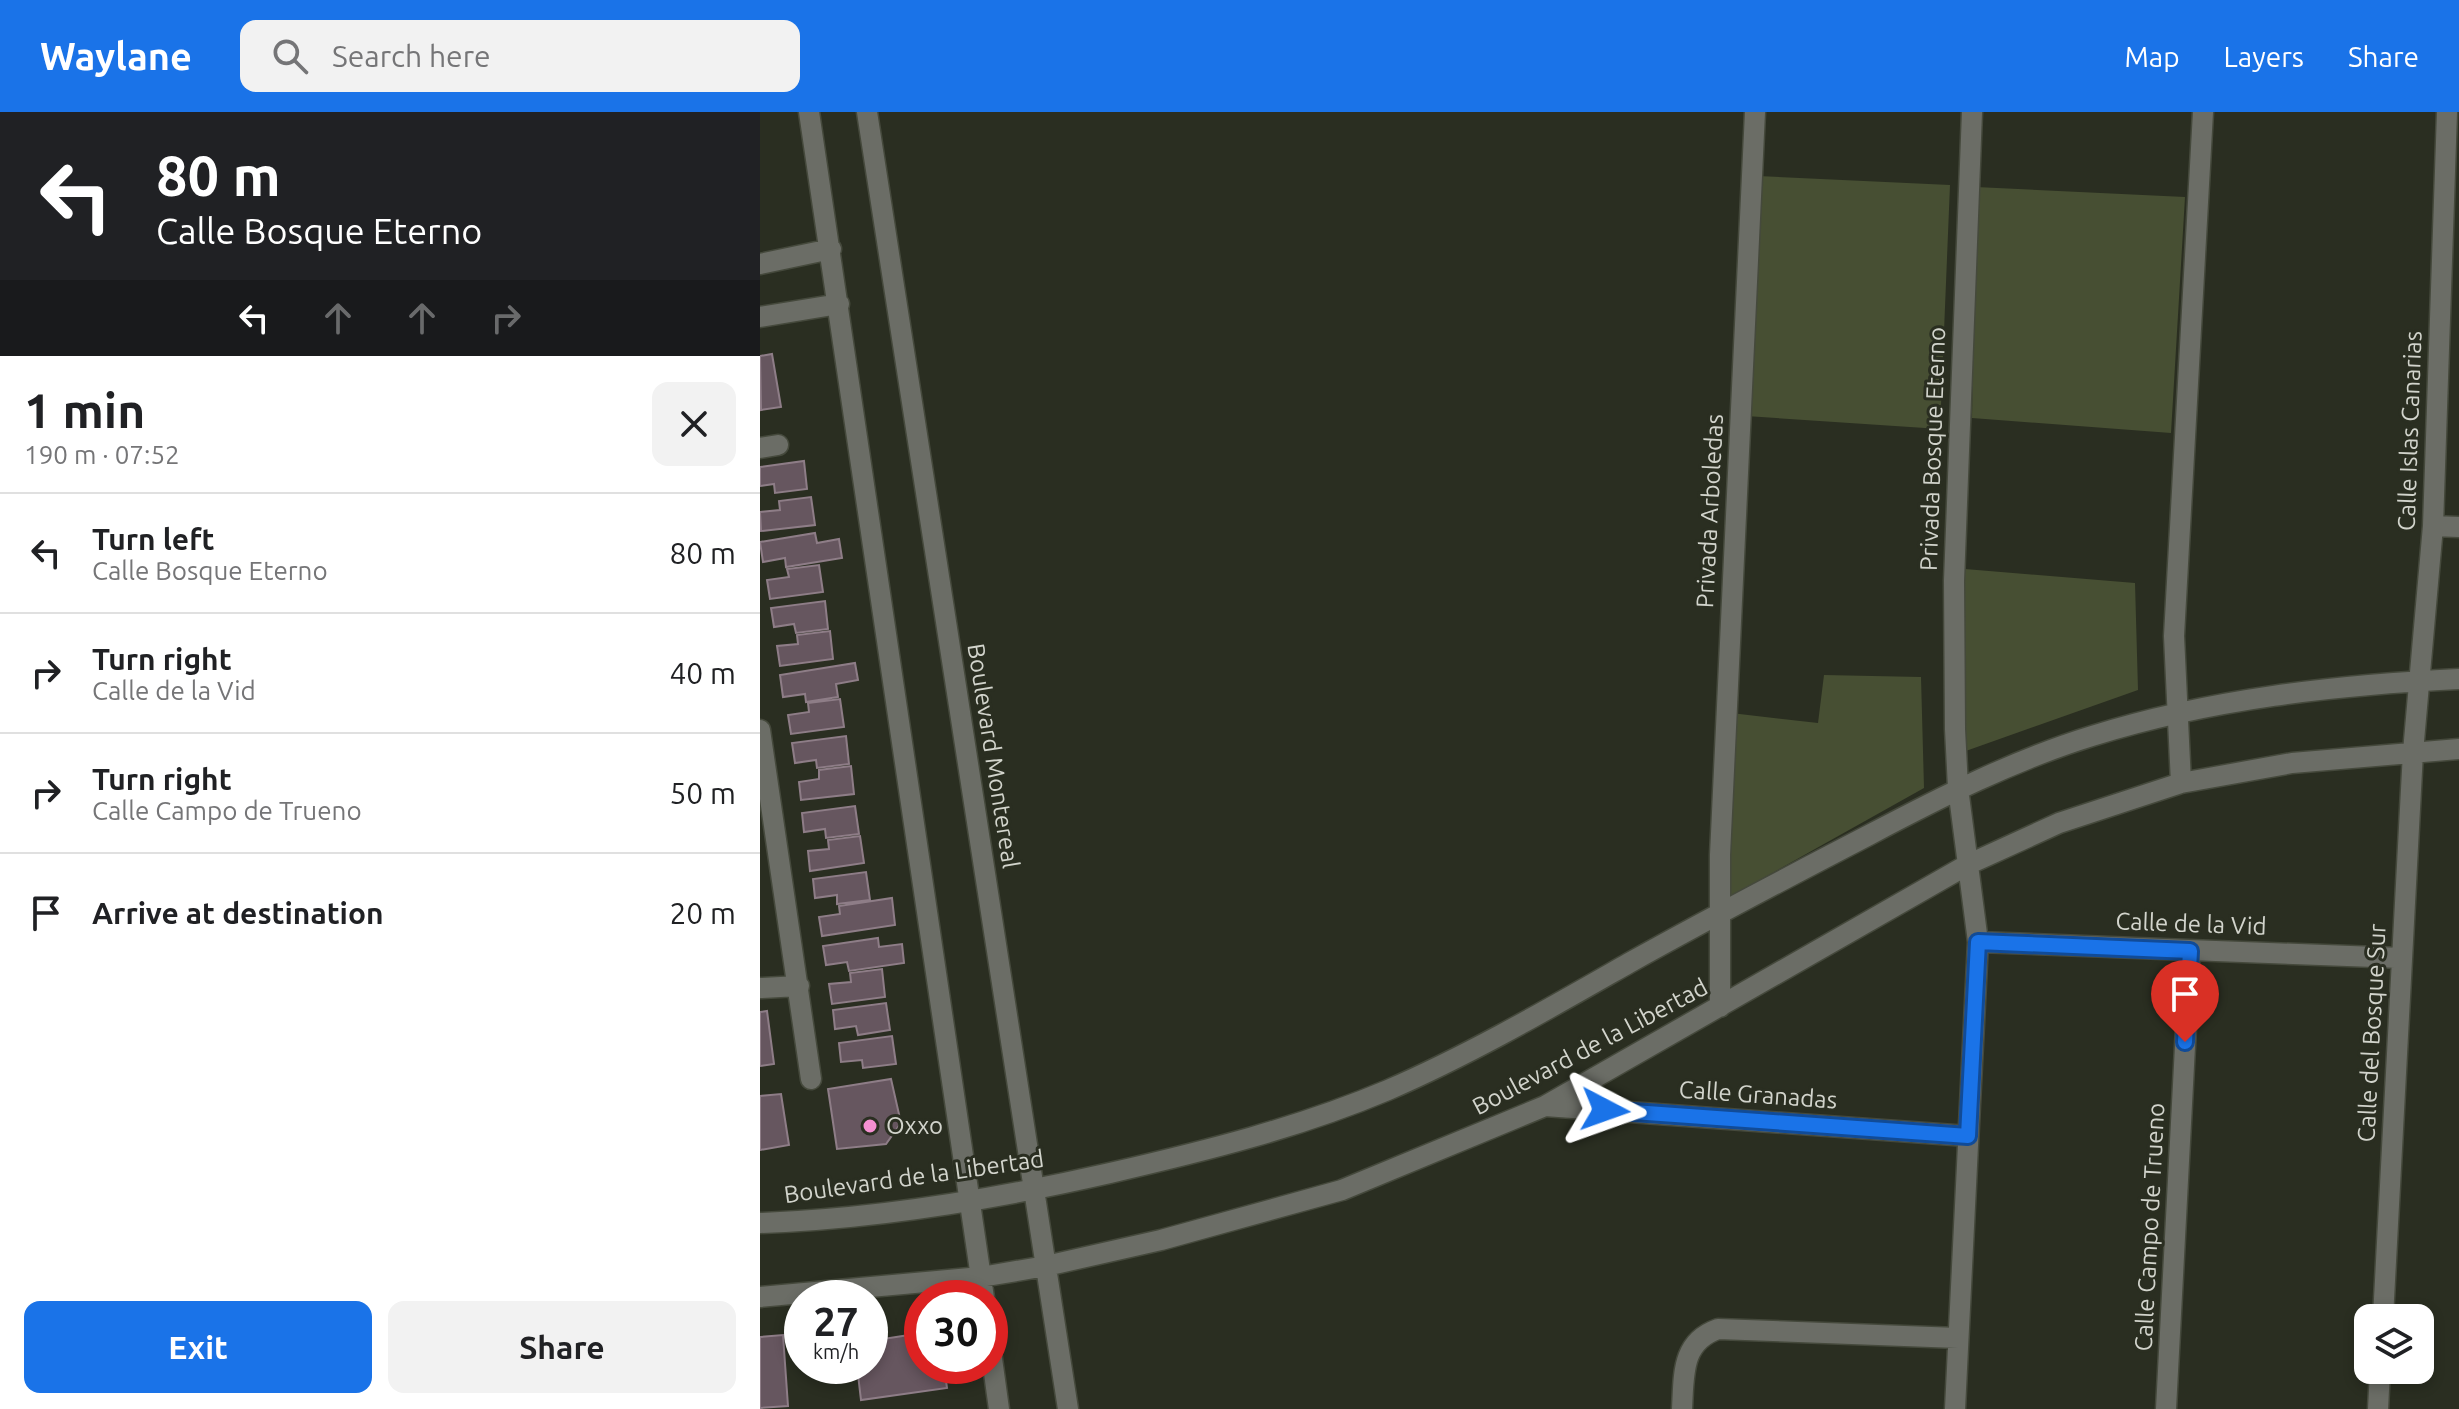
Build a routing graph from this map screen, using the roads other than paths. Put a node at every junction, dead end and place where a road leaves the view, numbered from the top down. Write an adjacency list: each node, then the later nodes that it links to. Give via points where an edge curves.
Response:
1 (809, 112): 7 (street)
2 (867, 112): 32 (street, Boulevard Montereal)
3 (1755, 112): 22 (street, Privada Arboledas)
4 (1972, 112): 20 (street, Privada Bosque Eterno, via 1954,581)
5 (2203, 112): 15 (street, via 2174,636)
6 (2447, 112): 11 (street, Calle Islas Canarias)
7 (831, 249): 8 (street); 9 (street)
8 (760, 264)
9 (839, 304): 10 (street); 33 (street)
10 (760, 317)
11 (2433, 526): 12 (street); 14 (street, Calle Islas Canarias)
12 (2459, 527)
13 (2459, 679): 14 (street, Boulevard de la Libertad)
14 (2419, 681): 15 (street, Boulevard de la Libertad); 18 (street, Calle Islas Canarias)
15 (2176, 711): 19 (street); 20 (street, Boulevard de la Libertad, via 2088,737)
16 (760, 730): 26 (street)
17 (2459, 749): 18 (street, Boulevard de la Libertad)
18 (2413, 752): 19 (street, Boulevard de la Libertad, via 2292,763); 25 (street, Calle del Bosque Sur)
19 (2181, 783): 21 (street, Boulevard de la Libertad, via 2059,823)
20 (1958, 788): 21 (street, Privada Bosque Eterno); 22 (street, Boulevard de la Libertad)
21 (1967, 865): 23 (street, Privada Bosque Eterno); 28 (street, Boulevard de la Libertad)
22 (1719, 913): 28 (street, Privada Arboledas); 32 (street, Boulevard de la Libertad, via 1496,1038 1388,1090 1211,1150)
23 (1978, 942): 24 (street, Calle de la Vid); 31 (street, Privada Bosque Eterno)
24 (2190, 951): 25 (street, Calle de la Vid); 47 (street, Calle Campo de Trueno)
25 (2402, 958): 39 (street, Calle del Bosque Sur)
26 (799, 986): 27 (street); 29 (street)
27 (760, 988)
28 (1720, 1007): 30 (street, Boulevard de la Libertad)
29 (811, 1079)
30 (1545, 1106): 31 (street, Calle Granadas); 35 (street, Boulevard de la Libertad, via 1342,1190)
31 (1968, 1136): 40 (street, Privada Bosque Eterno)
32 (1035, 1190): 33 (street, Boulevard de la Libertad); 35 (street, Boulevard Montereal)
33 (970, 1201): 34 (street, Boulevard de la Libertad); 36 (street)
34 (760, 1223)
35 (1046, 1266): 36 (street, Boulevard de la Libertad); 44 (street, Boulevard Montereal)
36 (981, 1277): 37 (street); 38 (street, Boulevard de la Libertad)
37 (981, 1280)
38 (760, 1297)
39 (2384, 1304)
40 (1958, 1338): 45 (street, via 1718,1329 1703,1334 1686,1356); 46 (street, Privada Bosque Eterno)
41 (996, 1384): 43 (street)
42 (2379, 1384): 48 (street)
43 (999, 1409)
44 (1068, 1409)
45 (1682, 1409)
46 (1955, 1409)
47 (2166, 1409)
48 (2378, 1409)

